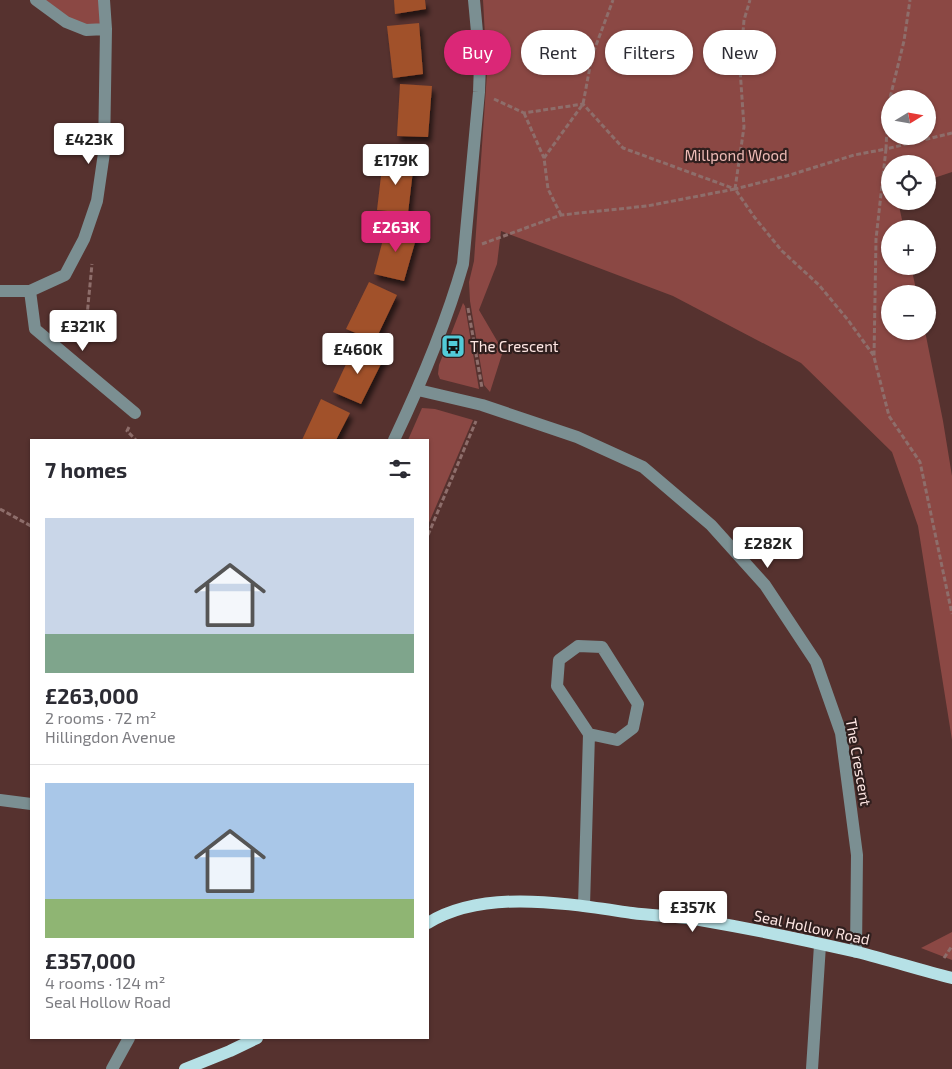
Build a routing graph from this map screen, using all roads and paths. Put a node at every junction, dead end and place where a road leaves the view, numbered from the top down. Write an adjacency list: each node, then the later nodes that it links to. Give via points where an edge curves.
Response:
1 (36, 0): 7 (street, via 66,22 86,30)
2 (104, 0): 7 (street)
3 (474, 0): 8 (street, via 480,64)
4 (613, 0): 9 (path, via 592,56)
5 (750, 0): 14 (path, via 744,20 740,69 744,128)
6 (910, 0): 12 (path, via 888,106)
7 (106, 29): 16 (street, via 104,153 97,201)
8 (479, 92): 10 (path); 17 (street)
9 (583, 104): 10 (path); 13 (path); 14 (path, via 623,148)
10 (524, 114): 13 (path)
11 (952, 133): 12 (path)
12 (886, 149): 14 (path); 20 (path, via 876,239)
13 (544, 158): 15 (path, via 548,188)
14 (736, 189): 15 (path, via 646,206); 20 (path, via 782,251 819,285)
15 (561, 215): 17 (path)
16 (84, 239): 19 (street, via 64,275); 21 (path, via 92,264)
17 (464, 252): 22 (street, via 458,282)
18 (0, 291): 19 (street)
19 (30, 292): 21 (street, via 35,329)
20 (874, 357): 27 (path, via 889,416 920,462)
21 (82, 369): 23 (street)
22 (418, 390): 24 (street); 34 (street, The Crescent, via 482,405 577,437 643,467 711,525 764,585 816,662 841,733 858,855)
23 (134, 413)
24 (394, 439)
25 (0, 509): 26 (path)
26 (30, 525)
27 (952, 614)
28 (588, 734): 28 (street, via 557,686 559,660 578,646 602,647 638,704 633,728 617,740); 31 (street)
29 (0, 800): 30 (street)
30 (30, 804)
31 (584, 906): 32 (main road, Seal Hollow Road, via 537,902 470,906); 33 (main road, Seal Hollow Road, via 698,920)
32 (429, 923)
33 (820, 945): 34 (main road, Seal Hollow Road); 40 (street)
34 (856, 952): 35 (main road, Seal Hollow Road)
35 (952, 978)
36 (127, 1039): 38 (street)
37 (254, 1039): 39 (main road)
38 (112, 1069)
39 (184, 1069)
40 (812, 1069)

